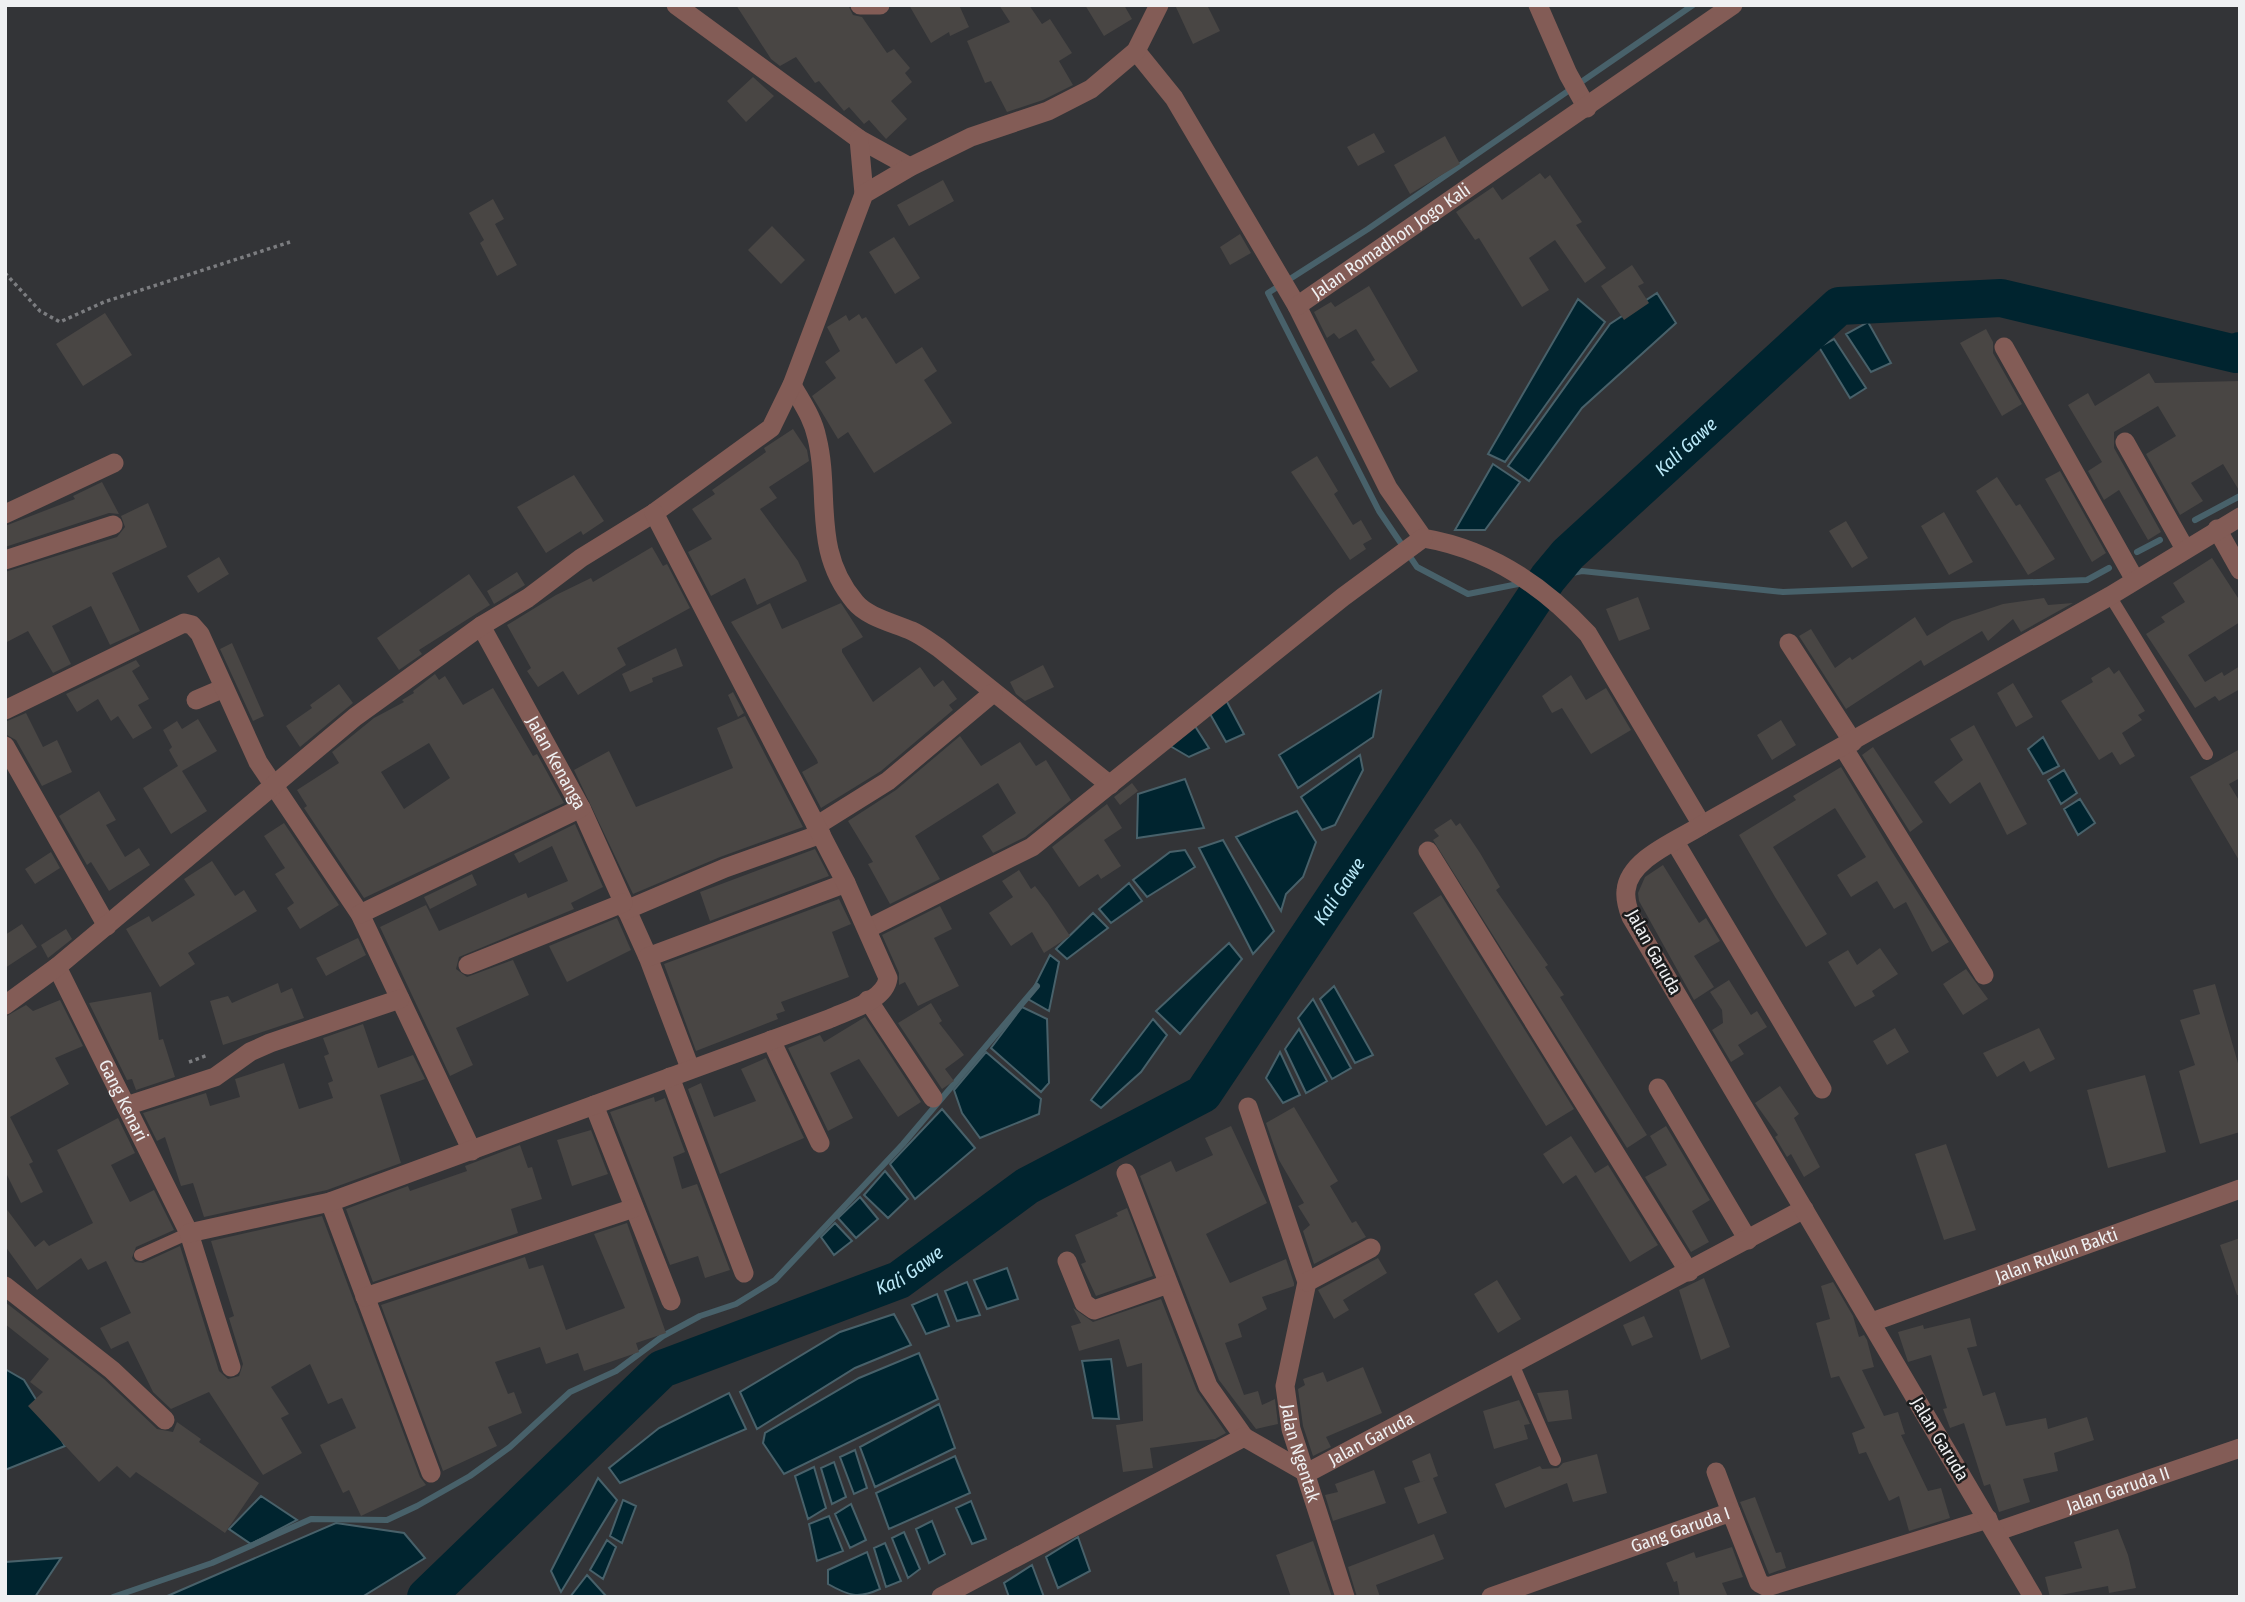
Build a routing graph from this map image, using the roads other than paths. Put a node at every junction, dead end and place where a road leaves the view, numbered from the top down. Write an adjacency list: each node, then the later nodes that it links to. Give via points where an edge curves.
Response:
1 (676, 5): 9 (street)
2 (860, 5): 3 (street)
3 (880, 5)
4 (1160, 5): 7 (street)
5 (1538, 5): 8 (street)
6 (1733, 5): 8 (street, Jalan Romadhon Jogo Kali)
7 (1136, 51): 10 (street, via 1072,99 971,137); 12 (street, via 1174,99)
8 (1584, 103): 12 (street, Jalan Romadhon Jogo Kali)
9 (859, 139): 10 (street); 11 (street)
10 (910, 167): 11 (street)
11 (864, 194): 14 (street)
12 (1291, 298): 22 (street, Jalan Romadhon Jogo Kali, via 1388,488)
13 (2004, 347): 26 (street)
14 (792, 385): 17 (street, via 771,428); 31 (street, via 813,420 818,442 824,534 856,604 939,648)
15 (2125, 442): 23 (street)
16 (114, 463): 18 (street)
17 (654, 513): 28 (street); 41 (street)
18 (5, 514)
19 (2240, 517): 21 (street, Jalan Garuda)
20 (113, 525): 24 (street)
21 (2217, 529): 23 (street, Jalan Garuda); 25 (street)
22 (1420, 540): 38 (street); 40 (street, via 1455,543 1500,562 1568,612 1588,634)
23 (2185, 549): 26 (street, Jalan Garuda)
24 (5, 560)
25 (2240, 570)
26 (2135, 580): 27 (street, Jalan Garuda)
27 (2110, 596): 34 (street, Jalan Garuda); 36 (lane)
28 (481, 626): 37 (street, via 355,717); 39 (street, Jalan Kenanga)
29 (1789, 643): 34 (street)
30 (224, 688): 32 (street); 33 (street, via 200,634 184,623); 37 (street)
31 (993, 693): 38 (street); 41 (street, via 888,781)
32 (196, 700)
33 (5, 710)
34 (1848, 745): 40 (street, Jalan Garuda); 52 (street)
35 (5, 746): 47 (street)
36 (2207, 754)
37 (273, 785): 46 (street); 47 (street)
38 (1110, 785): 48 (street, via 1032,847)
39 (581, 808): 45 (street, Jalan Kenanga); 46 (street)
40 (1702, 825): 42 (street, Jalan Garuda)
41 (819, 830): 44 (street); 45 (street)
42 (1675, 842): 60 (street); 71 (street, Jalan Garuda, via 1632,874 1626,889 1631,917)
43 (1428, 851): 77 (street)
44 (846, 883): 48 (street); 49 (street)
45 (624, 907): 49 (street, Jalan Kenanga); 50 (street)
46 (360, 914): 53 (street)
47 (107, 926): 51 (street)
48 (867, 929): 54 (street, via 888,978 883,990)
49 (648, 957): 57 (street, Jalan Kenanga)
50 (468, 965)
51 (57, 967): 55 (street); 63 (street, Gang Kenari)
52 (1984, 975)
53 (400, 999): 63 (street, via 271,1043 215,1077); 66 (street)
54 (868, 1000): 56 (street); 61 (street)
55 (5, 1005)
56 (771, 1040): 57 (street); 65 (street)
57 (690, 1068): 58 (street)
58 (670, 1077): 62 (street); 78 (street)
59 (1658, 1088): 73 (street)
60 (1822, 1089)
61 (933, 1098)
62 (594, 1105): 66 (street); 70 (street)
63 (126, 1106): 72 (street, Gang Kenari)
64 (1248, 1107): 79 (street)
65 (820, 1143)
66 (472, 1151): 69 (street)
67 (1126, 1173): 80 (street)
68 (2240, 1189): 84 (street, Jalan Rukun Bakti)
69 (330, 1202): 72 (street); 82 (street)
70 (634, 1208): 82 (street); 83 (street)
71 (1804, 1209): 73 (street, Jalan Garuda); 84 (street, Jalan Garuda)
72 (188, 1233): 75 (lane); 86 (street, Gang Kenari)
73 (1748, 1240): 77 (street, Jalan Garuda)
74 (1371, 1248): 79 (street)
75 (140, 1255)
76 (1067, 1261): 80 (street, via 1084,1303 1094,1310)
77 (1689, 1272): 85 (street, Jalan Garuda)
78 (744, 1273)
79 (1307, 1282): 92 (street, Jalan Ngentak, via 1284,1387 1291,1429)
80 (1168, 1284): 88 (street, via 1208,1386)
81 (5, 1286): 87 (street, via 113,1370)
82 (365, 1297): 93 (street)
83 (671, 1301)
84 (1872, 1322): 95 (street, Jalan Garuda)
85 (1513, 1364): 90 (lane); 92 (street, Jalan Garuda)
86 (230, 1367)
87 (165, 1420)
88 (1244, 1437): 92 (street); 96 (street)
89 (2240, 1448): 95 (street, Jalan Garuda II)
90 (1555, 1460)
91 (1716, 1472): 94 (street)
92 (1307, 1473): 97 (street, Jalan Ngentak)
93 (431, 1474)
94 (1731, 1512): 95 (street, Gang Garuda I, via 1759,1583 1767,1587); 98 (street, Gang Garuda I)
95 (1992, 1525): 99 (street, Jalan Garuda)
96 (941, 1597)
97 (1345, 1597)
98 (1491, 1597)
99 (2033, 1597)

